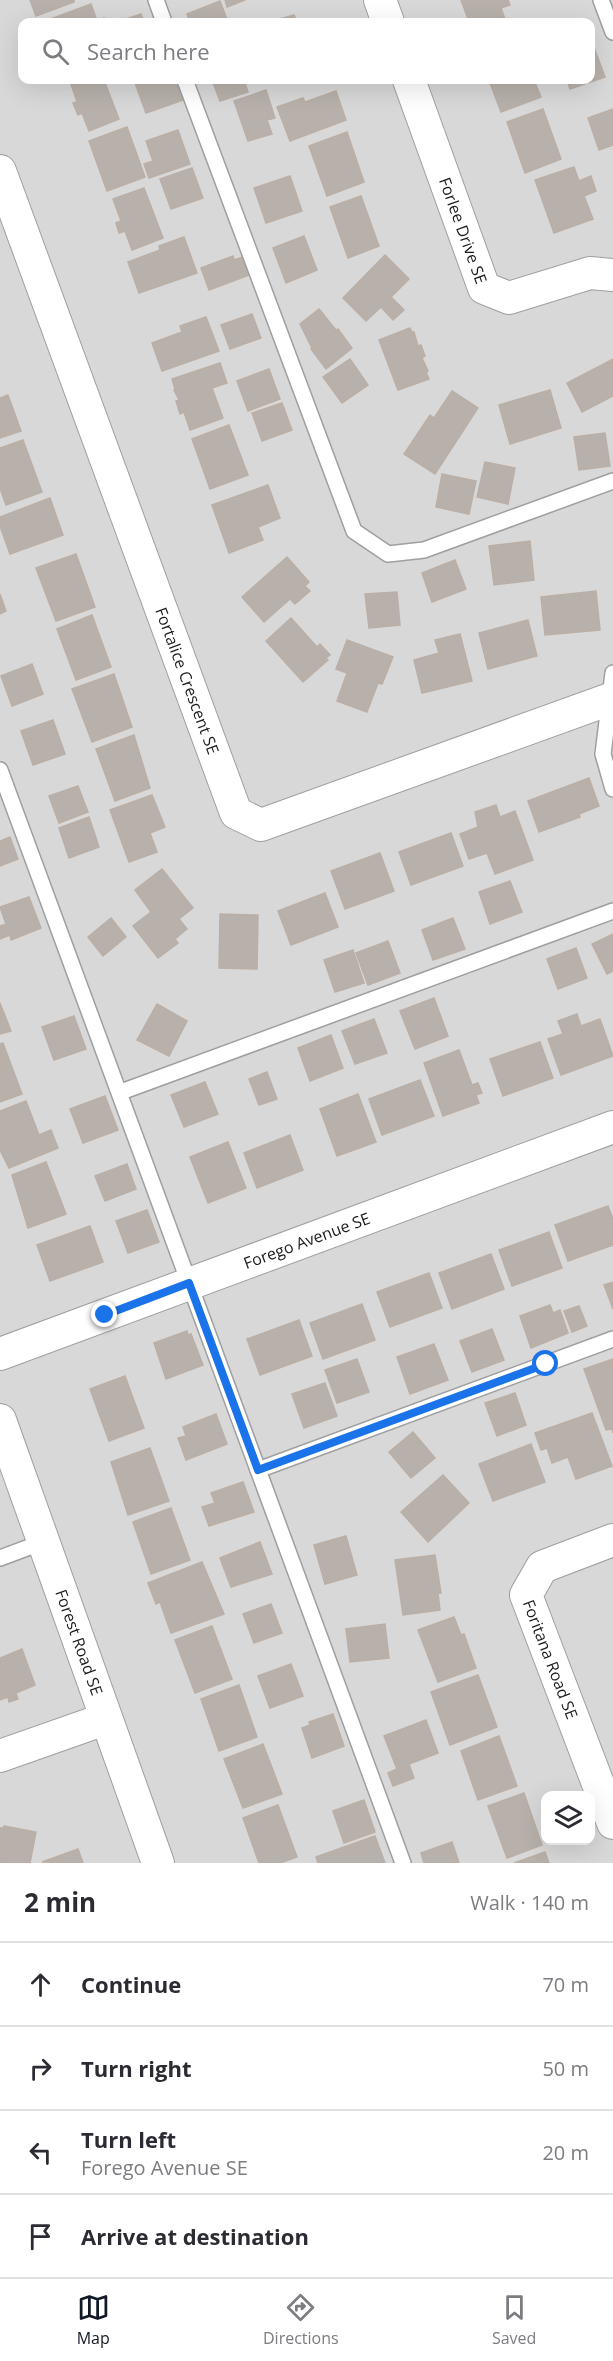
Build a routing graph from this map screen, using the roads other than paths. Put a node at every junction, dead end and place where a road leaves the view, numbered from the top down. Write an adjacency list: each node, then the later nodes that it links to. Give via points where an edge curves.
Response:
1 (156, 0): 4 (lane)
2 (380, 0): 5 (street)
3 (601, 0): 6 (lane)
4 (163, 18)
5 (387, 18)
6 (613, 32)
7 (187, 84): 11 (lane, via 354,531 388,554 424,550)
8 (409, 84): 10 (street, Forlee Drive SE, via 484,288 509,298 590,273)
9 (0, 171): 12 (street, Fortalice Crescent SE, via 236,813 261,825)
10 (613, 275)
11 (613, 481)
12 (612, 690): 14 (lane, via 603,754)
13 (0, 770): 16 (lane)
14 (613, 789)
15 (613, 911): 16 (lane)
16 (121, 1092): 18 (lane)
17 (613, 1127): 18 (street, Forego Avenue SE)
18 (189, 1283): 20 (street, Forego Avenue SE); 22 (lane)
19 (613, 1339): 22 (lane)
20 (0, 1354)
21 (0, 1420): 24 (street, Forest Road SE)
22 (258, 1470): 30 (lane)
23 (613, 1540): 28 (street, Foritana Road SE, via 542,1568 526,1595)
24 (43, 1542): 25 (lane); 26 (street, Forest Road SE)
25 (0, 1558)
26 (105, 1719): 27 (street); 29 (street, Forest Road SE)
27 (0, 1756)
28 (613, 1823)
29 (158, 1863)
30 (403, 1863)

